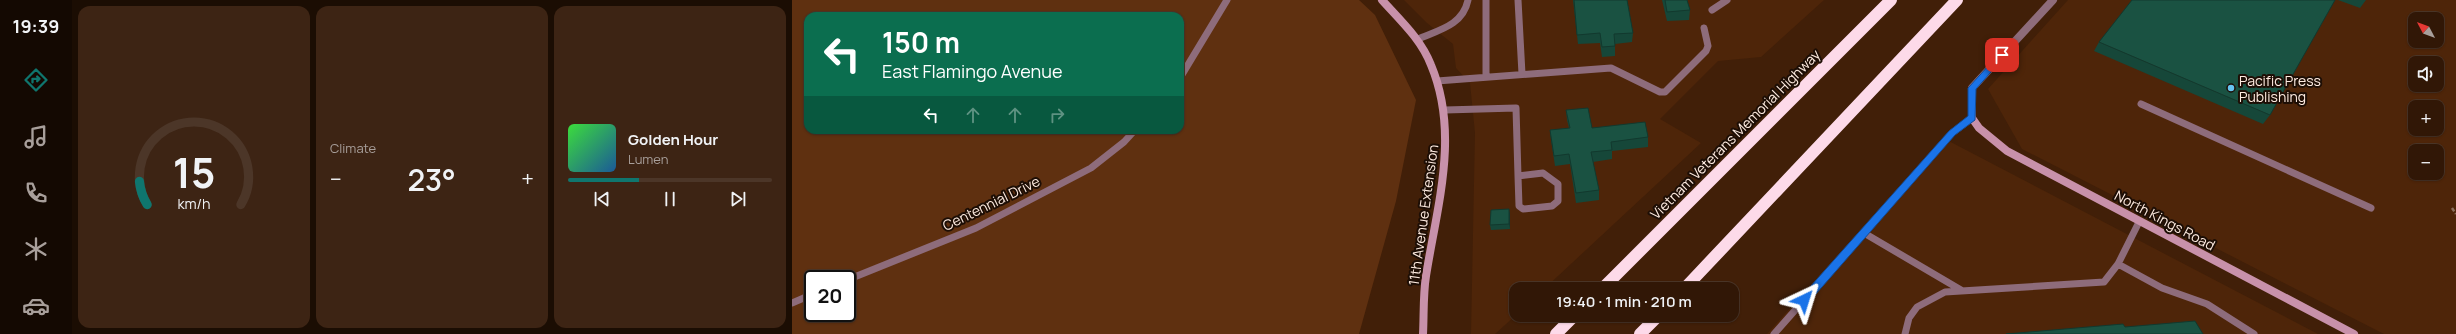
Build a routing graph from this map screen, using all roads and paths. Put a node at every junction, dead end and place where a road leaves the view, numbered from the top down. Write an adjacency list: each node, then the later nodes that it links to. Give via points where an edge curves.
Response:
1 (1227, 0): 13 (lane)
2 (1382, 0): 12 (street, 11th Avenue Extension)
3 (1468, 0): 12 (lane, via 1466,12 1457,21)
4 (1486, 0): 15 (lane)
5 (1518, 0): 14 (lane)
6 (1727, 0): 10 (lane)
7 (1890, 0): 29 (highway, Vietnam Veterans Memorial Highway)
8 (1957, 0): 30 (highway)
9 (2053, 0): 19 (street, via 1972,88)
10 (1712, 10)
11 (1704, 28): 14 (lane, via 1708,46 1706,51 1665,92 1660,92 1611,68)
12 (1418, 39): 16 (street, 11th Avenue Extension)
13 (1184, 71)
14 (1522, 74): 15 (lane)
15 (1486, 77): 16 (lane)
16 (1437, 81): 18 (street, 11th Avenue Extension)
17 (2141, 104): 22 (lane)
18 (1445, 110): 21 (lane, via 1516,108); 36 (street, 11th Avenue Extension, via 1448,144 1446,167 1426,279)
19 (1972, 118): 25 (street, North Kings Road, via 1979,128 2007,151); 26 (lane, via 1952,133)
20 (1131, 134): 28 (lane, Centennial Drive, via 1091,168 976,228)
21 (1518, 176): 21 (lane, via 1519,206 1523,209 1552,206 1558,201 1558,184 1543,173)
22 (2371, 208)
23 (2452, 208): 24 (path)
24 (2456, 214)
25 (2139, 222): 27 (lane); 42 (street, North Kings Road)
26 (1864, 232): 31 (lane); 39 (lane)
27 (2118, 264): 31 (lane, via 2104,282); 41 (lane, via 2162,288 2207,304)
28 (856, 276)
29 (1609, 282)
30 (1691, 282)
31 (1961, 290): 40 (lane, via 1938,294 1920,303 1909,316)
32 (804, 298): 33 (lane)
33 (792, 303)
34 (1568, 322): 37 (highway)
35 (1652, 322): 38 (highway)
36 (1423, 334)
37 (1556, 334)
38 (1640, 334)
39 (1774, 334)
40 (1905, 334)
41 (2254, 334)
42 (2354, 334)

